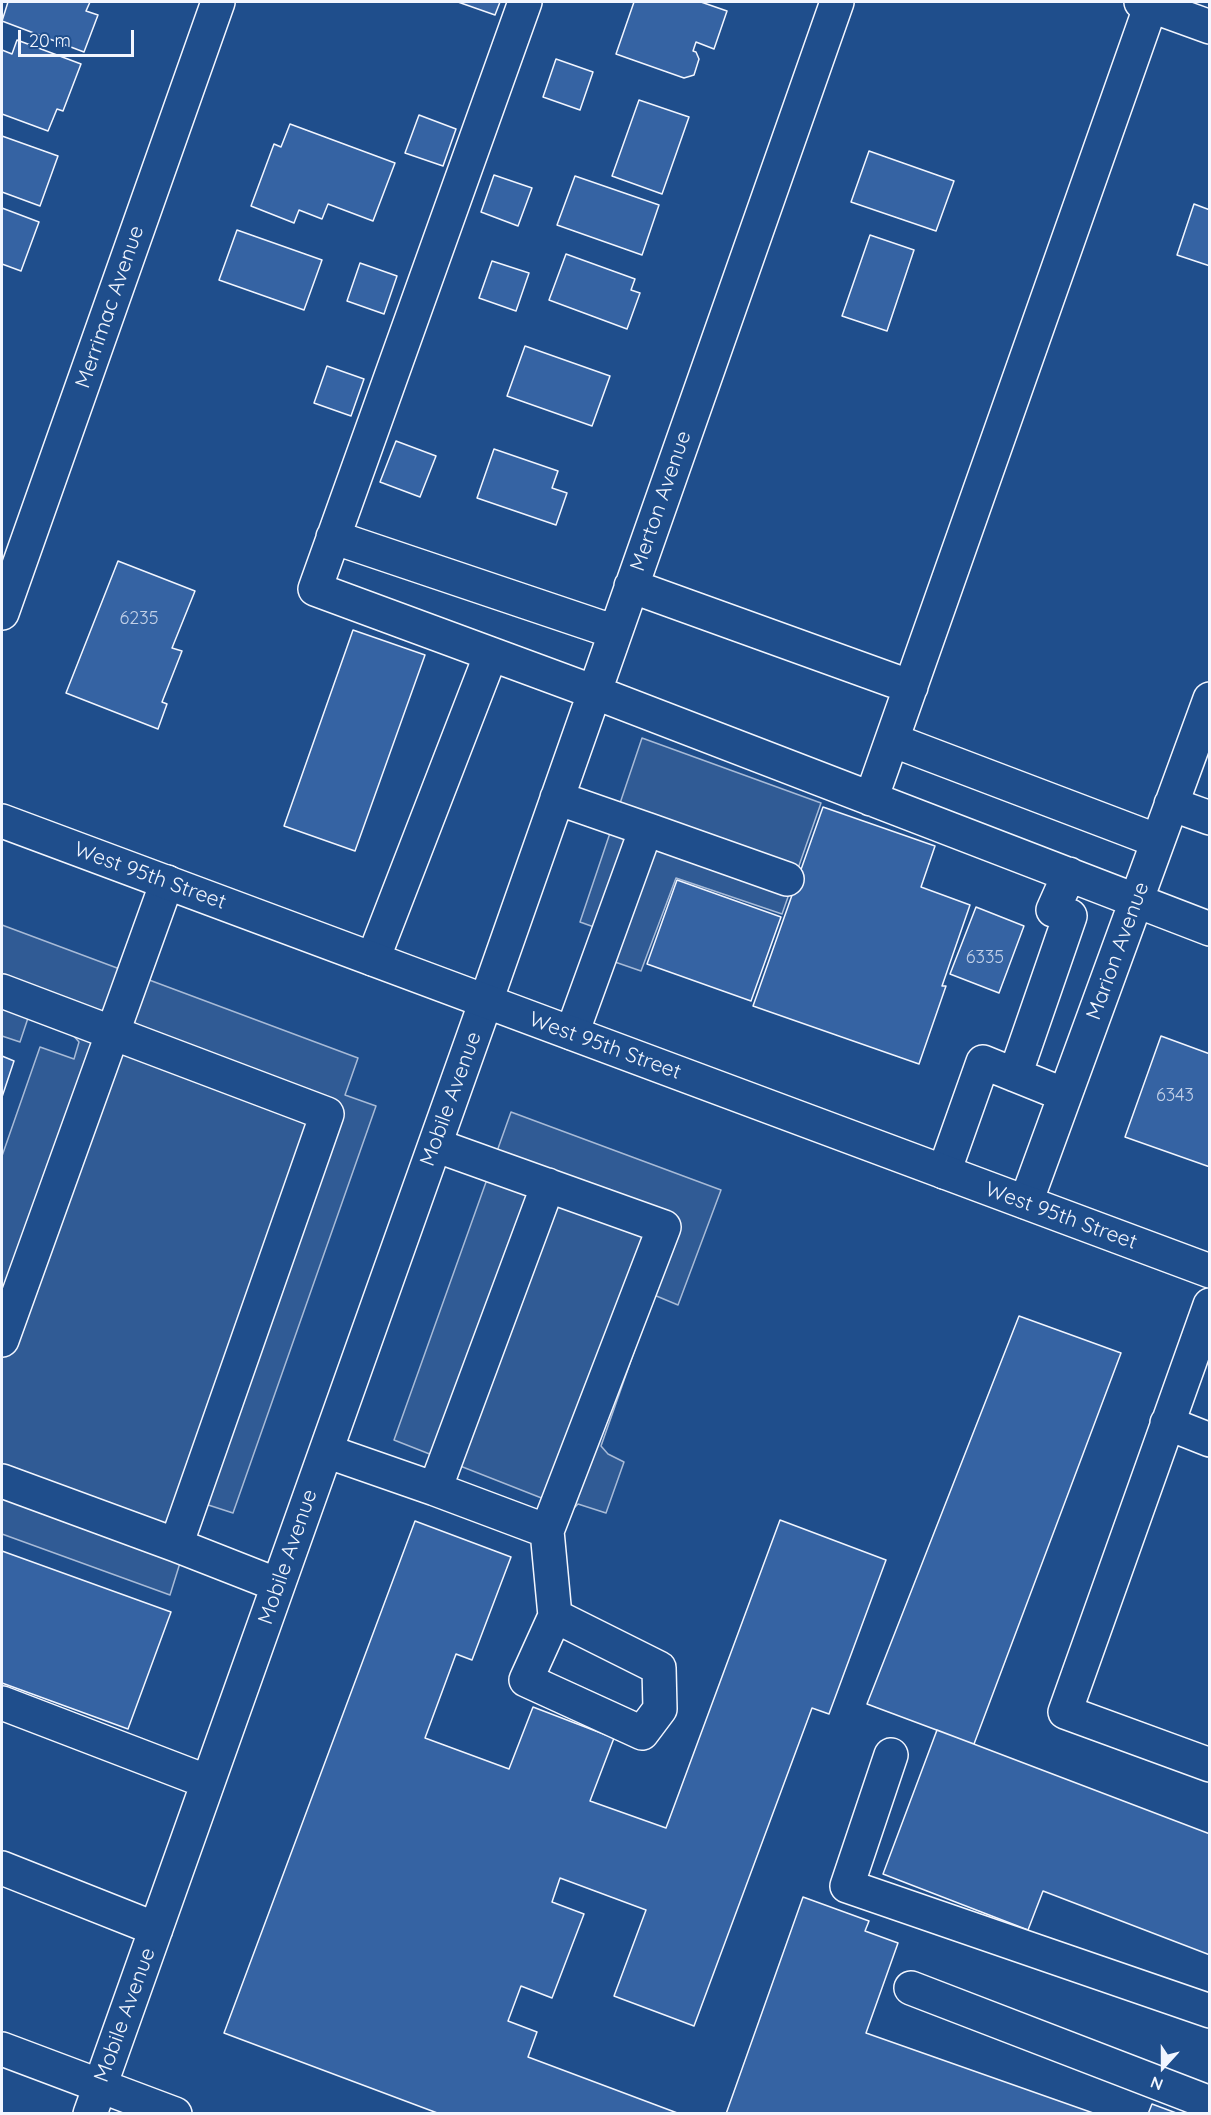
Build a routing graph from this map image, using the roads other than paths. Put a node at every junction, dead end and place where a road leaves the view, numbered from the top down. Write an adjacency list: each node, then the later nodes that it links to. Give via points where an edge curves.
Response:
1 (218, 2): 8 (street, Merrimac Avenue)
2 (525, 2): 6 (street)
3 (837, 2): 7 (street, Merton Avenue)
4 (1148, 3): 5 (street); 11 (street)
5 (1209, 27)
6 (333, 537): 9 (street); 10 (street, via 315,589)
7 (632, 586): 9 (street, Merton Avenue); 11 (street)
8 (2, 613)
9 (615, 632): 12 (street, Merton Avenue)
10 (491, 654): 12 (street); 27 (street)
11 (911, 687): 14 (street)
12 (594, 692): 15 (street, Merton Avenue); 16 (street)
13 (1209, 699): 17 (street, Marion Avenue)
14 (892, 741): 16 (street); 21 (street)
15 (557, 798): 20 (street); 29 (street, Merton Avenue)
16 (872, 799): 22 (street)
17 (1171, 804): 18 (street); 21 (street, Marion Avenue)
18 (1209, 818)
19 (2, 821): 24 (street, West 95th Street)
20 (646, 828): 23 (street); 31 (street)
21 (1158, 841): 25 (street, Marion Avenue)
22 (1069, 874): 25 (street); 32 (street, via 1053,910 1070,916)
23 (787, 879)
24 (167, 882): 27 (street, West 95th Street); 30 (street)
25 (1136, 901): 26 (street); 33 (street, Marion Avenue)
26 (1209, 929)
27 (373, 959): 29 (street, West 95th Street)
28 (2, 991): 30 (street)
29 (486, 1001): 31 (street, West 95th Street); 34 (street, Mobile Avenue)
30 (112, 1032): 40 (street); 47 (street, via 327,1114)
31 (572, 1033): 35 (street, West 95th Street)
32 (1015, 1075): 33 (street); 35 (street, via 983,1062)
33 (1065, 1095): 37 (street, Marion Avenue)
34 (435, 1145): 36 (street); 43 (street, Mobile Avenue)
35 (944, 1172): 37 (street, West 95th Street)
36 (548, 1185): 45 (street); 46 (street, via 664,1227)
37 (1026, 1202): 38 (street, West 95th Street)
38 (1209, 1271)
39 (1209, 1305): 41 (street)
40 (2, 1340)
41 (1167, 1423): 42 (street); 52 (street, via 1065,1712)
42 (1209, 1440)
43 (326, 1451): 45 (street); 48 (street, Mobile Avenue)
44 (2, 1481): 47 (street)
45 (435, 1489): 46 (street)
46 (547, 1531): 49 (street)
47 (176, 1545): 48 (street)
48 (278, 1585): 53 (street, Mobile Avenue)
49 (555, 1616)
50 (2, 1702): 53 (street)
51 (891, 1755): 57 (street, via 847,1886)
52 (1209, 1765)
53 (208, 1782): 55 (street, Mobile Avenue)
54 (2, 1868): 55 (street)
55 (156, 1929): 59 (street, Mobile Avenue)
56 (911, 1988): 60 (street)
57 (1209, 2011)
58 (2, 2049): 59 (street)
59 (95, 2100): 61 (street)
60 (1209, 2103)
61 (175, 2114)

